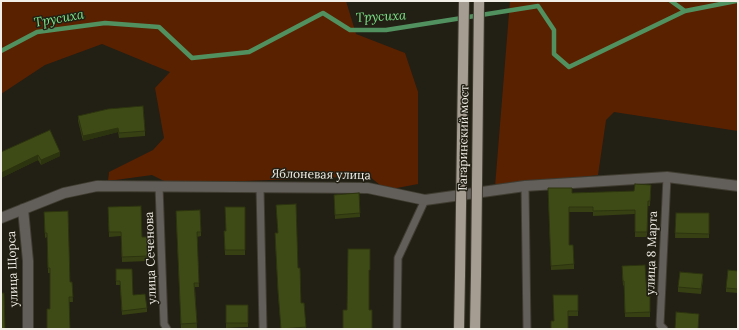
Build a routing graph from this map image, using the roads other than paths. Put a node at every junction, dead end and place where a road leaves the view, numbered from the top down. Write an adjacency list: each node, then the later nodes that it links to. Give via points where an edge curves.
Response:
1 (464, 1): 15 (main road, Гагаринский мост, bridge)
2 (479, 1): 16 (main road, Гагаринский мост, bridge)
3 (667, 176): 5 (street, Яблоневая улица); 6 (street, Яблоневая улица); 18 (lane, улица 8 Марта, via 660,325)
4 (159, 186): 7 (street, Яблоневая улица); 9 (street, Яблоневая улица, via 97,186 64,193); 12 (lane, улица Сеченова, via 164,324)
5 (525, 186): 8 (street, Яблоневая улица); 17 (lane)
6 (738, 186)
7 (260, 187): 8 (street, Яблоневая улица, via 368,188); 13 (lane)
8 (425, 200): 14 (lane, via 398,258)
9 (23, 208): 10 (street, Яблоневая улица); 11 (street, улица Щорса, via 28,261)
10 (1, 218)
11 (28, 329)
12 (167, 329)
13 (263, 329)
14 (397, 329)
15 (459, 329)
16 (475, 329)
17 (527, 329)
18 (664, 329)

